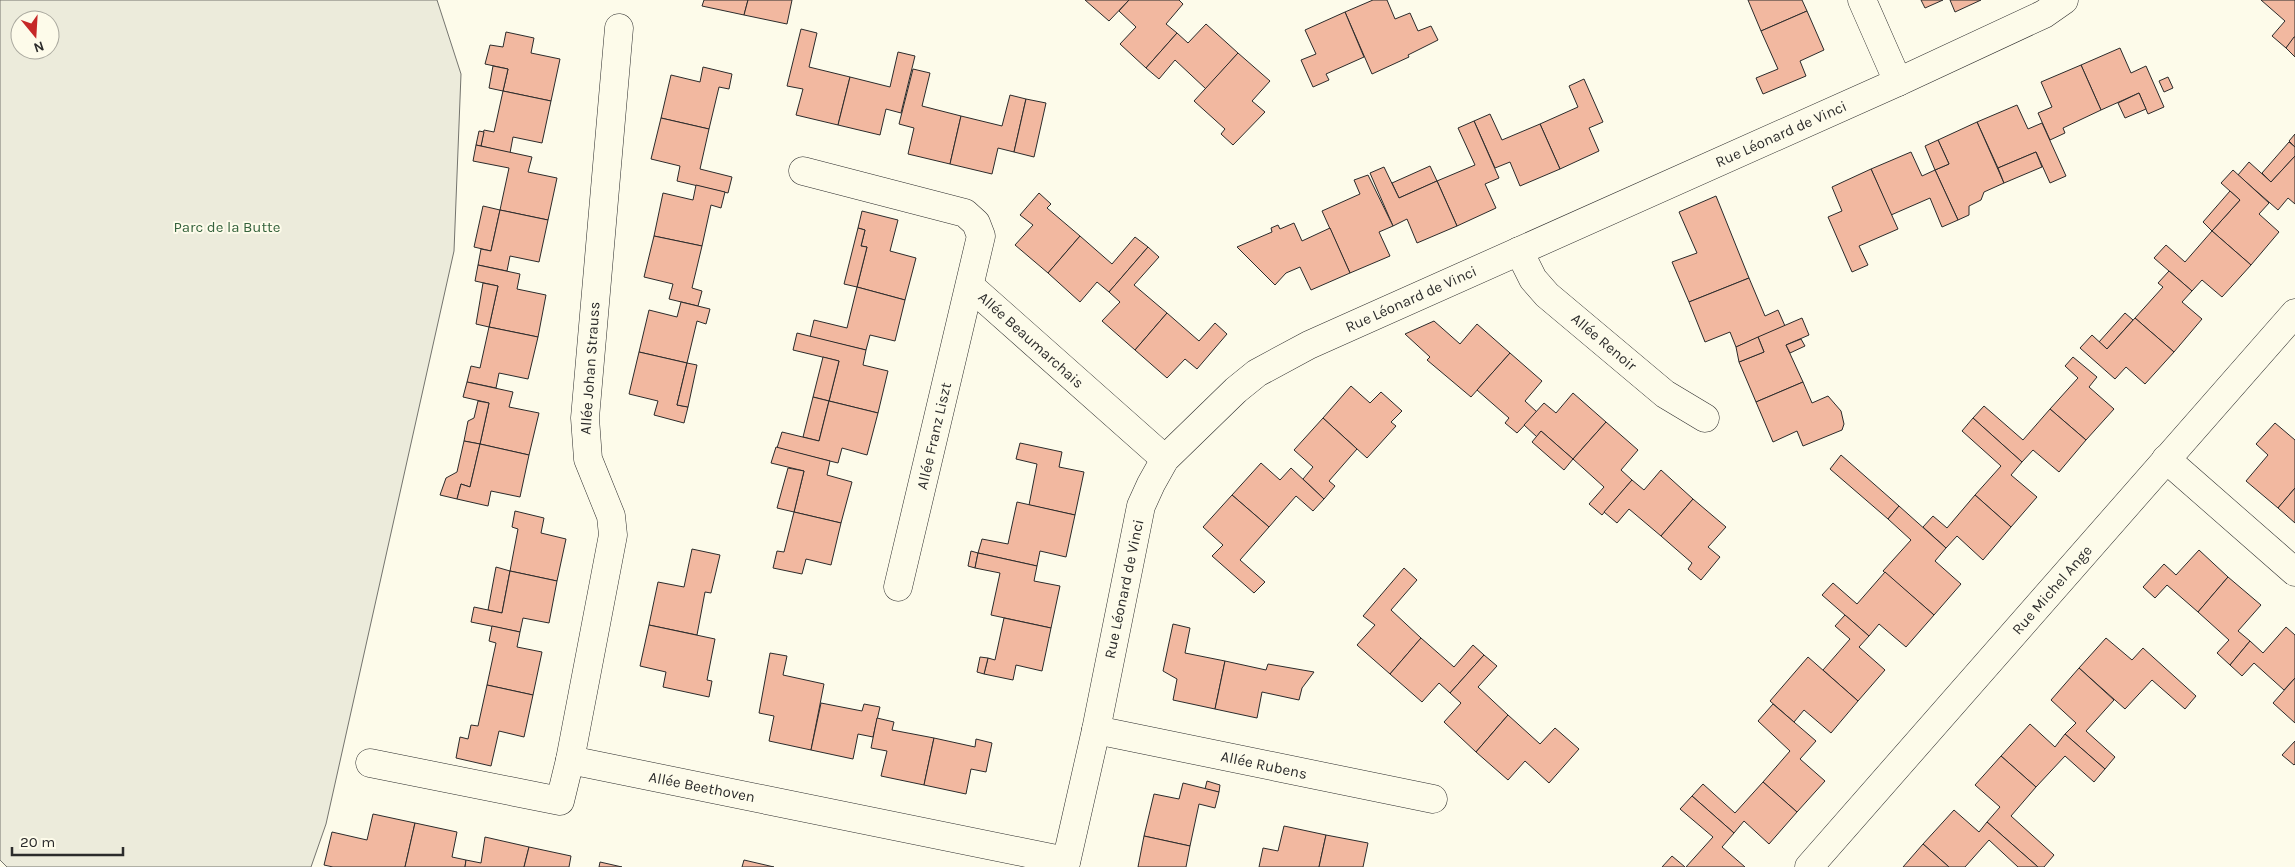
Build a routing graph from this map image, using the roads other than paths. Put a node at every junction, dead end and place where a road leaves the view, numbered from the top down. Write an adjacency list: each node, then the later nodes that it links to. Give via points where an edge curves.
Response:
1 (1862, 0): 4 (street)
2 (2064, 0): 4 (street, Rue Léonard de Vinci, via 2044,14)
3 (619, 28): 15 (street, Allée Johan Strauss, via 585,418 588,459 611,516 613,535)
4 (1898, 82): 6 (street, Rue Léonard de Vinci)
5 (803, 172): 7 (street, Allée Beaumarchais, via 965,213 976,223 981,236)
6 (1519, 250): 9 (street, Allée Renoir, via 1533,279 1546,295 1665,394); 10 (street, Rue Léonard de Vinci, via 1309,345 1257,373)
7 (970, 286): 10 (street, Allée Beaumarchais); 13 (street, Allée Franz Liszt)
8 (2295, 313): 11 (street, Rue Michel Ange)
9 (1705, 418)
10 (1165, 459): 14 (street, Rue Léonard de Vinci, via 1141,506)
11 (2166, 459): 12 (street); 19 (street, Rue Michel Ange)
12 (2295, 572)
13 (898, 586)
14 (1096, 730): 17 (street, Allée Rubens); 18 (street, Rue Léonard de Vinci)
15 (570, 760): 16 (street, via 560,801); 18 (street, Allée Beethoven)
16 (370, 763)
17 (1433, 799)
18 (1065, 864)
19 (1809, 867)

